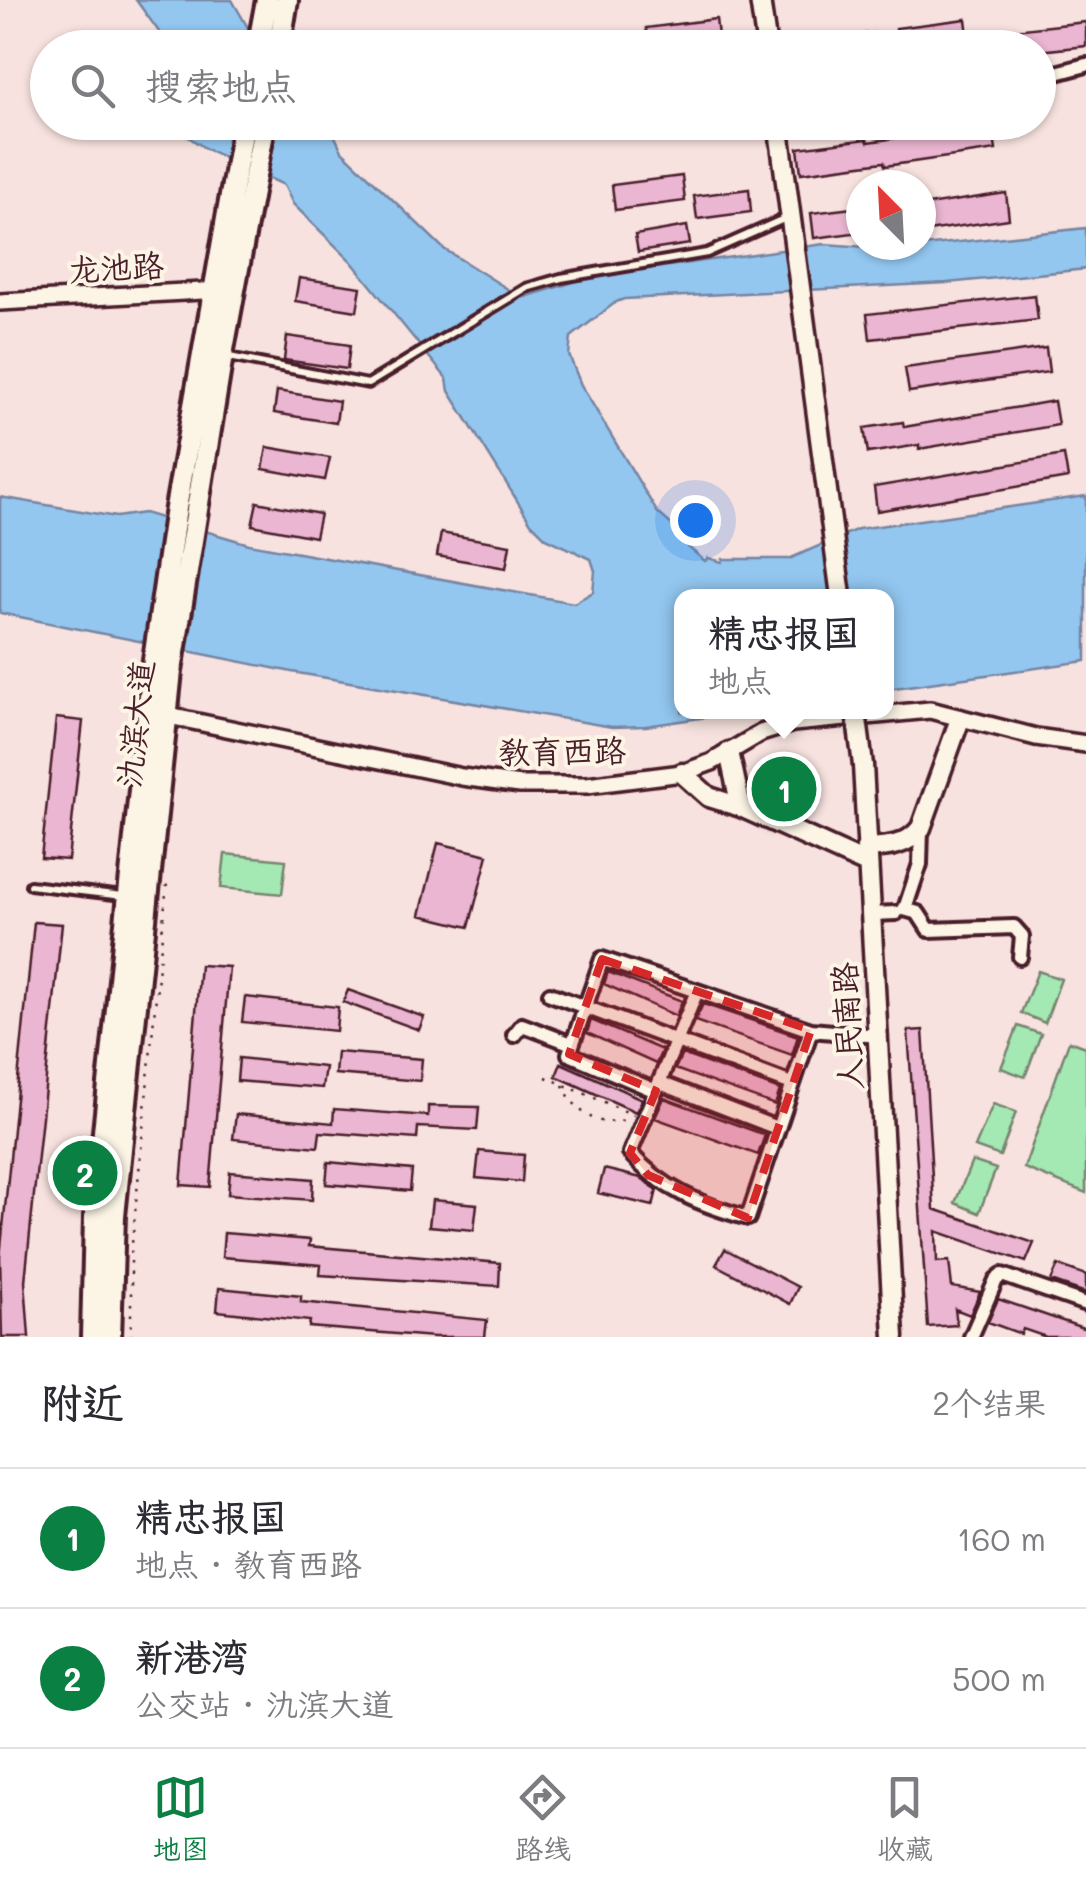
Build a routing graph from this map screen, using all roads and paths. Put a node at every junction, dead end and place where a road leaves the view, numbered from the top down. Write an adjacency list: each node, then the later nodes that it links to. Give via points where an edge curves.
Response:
1 (760, 0): 5 (main road)
2 (276, 4): 3 (main road); 4 (main road)
3 (265, 30)
4 (278, 30)
5 (764, 30)
6 (1086, 65): 7 (street)
7 (1056, 73)
8 (241, 140): 13 (main road, 氿滨大道)
9 (263, 140): 12 (main road, 氿滨大道)
10 (781, 140): 11 (main road)
11 (792, 215): 15 (lane, via 707,252 526,288 368,384); 17 (main road)
12 (236, 289): 13 (street, 龙池路); 15 (main road, 氿滨大道)
13 (214, 290): 14 (street, 龙池路); 16 (main road, 氿滨大道)
14 (0, 302)
15 (222, 355): 16 (main road, 氿滨大道)
16 (186, 511): 19 (main road, 氿滨大道)
17 (841, 589)
18 (894, 713): 22 (street, 教育西路, via 930,710)
19 (158, 714): 25 (street, 教育西路, via 520,785); 33 (main road, 氿滨大道)
20 (835, 719): 24 (street, 教育西路, via 793,723)
21 (857, 719): 30 (main road, 人民南路, bridge)
22 (960, 719): 23 (street, 教育西路); 29 (main road)
23 (1086, 744)
24 (729, 752): 25 (street, 教育西路); 26 (main road)
25 (682, 774): 28 (main road, via 709,797)
26 (736, 786): 27 (path); 28 (main road)
27 (776, 788)
28 (741, 807): 30 (main road)
29 (921, 828): 30 (main road, via 914,838); 34 (street, via 920,864)
30 (867, 856): 35 (main road, 人民南路)
31 (167, 883): 55 (path, via 131,1254)
32 (30, 885): 33 (lane)
33 (138, 898): 53 (main road, 氿滨大道, via 95,1217); 54 (main road, 氿滨大道)
34 (900, 911): 35 (street); 36 (street, via 918,913 929,930 1014,927 1022,936)
35 (872, 914): 42 (main road, 人民南路)
36 (1020, 956)
37 (697, 990): 39 (street, via 602,959); 40 (street); 43 (street)
38 (550, 994): 39 (street)
39 (586, 1008): 43 (street); 44 (street)
40 (811, 1030): 42 (street); 47 (street)
41 (514, 1035): 44 (street, via 522,1024)
42 (880, 1036): 56 (main road, 人民南路)
43 (677, 1041): 47 (street); 48 (street)
44 (572, 1044): 48 (street, via 569,1054)
45 (546, 1078): 46 (path)
46 (562, 1084): 49 (path); 51 (path, via 586,1114 604,1123 618,1119)
47 (792, 1084): 50 (street)
48 (658, 1087): 49 (street); 50 (street)
49 (644, 1119): 51 (street)
50 (778, 1128): 51 (street, via 748,1218 704,1205 648,1175 630,1153)
51 (638, 1133)
52 (1086, 1304): 57 (street, via 1002,1275)
53 (92, 1337)
54 (110, 1337)
55 (131, 1337)
56 (894, 1337)
57 (971, 1337)

